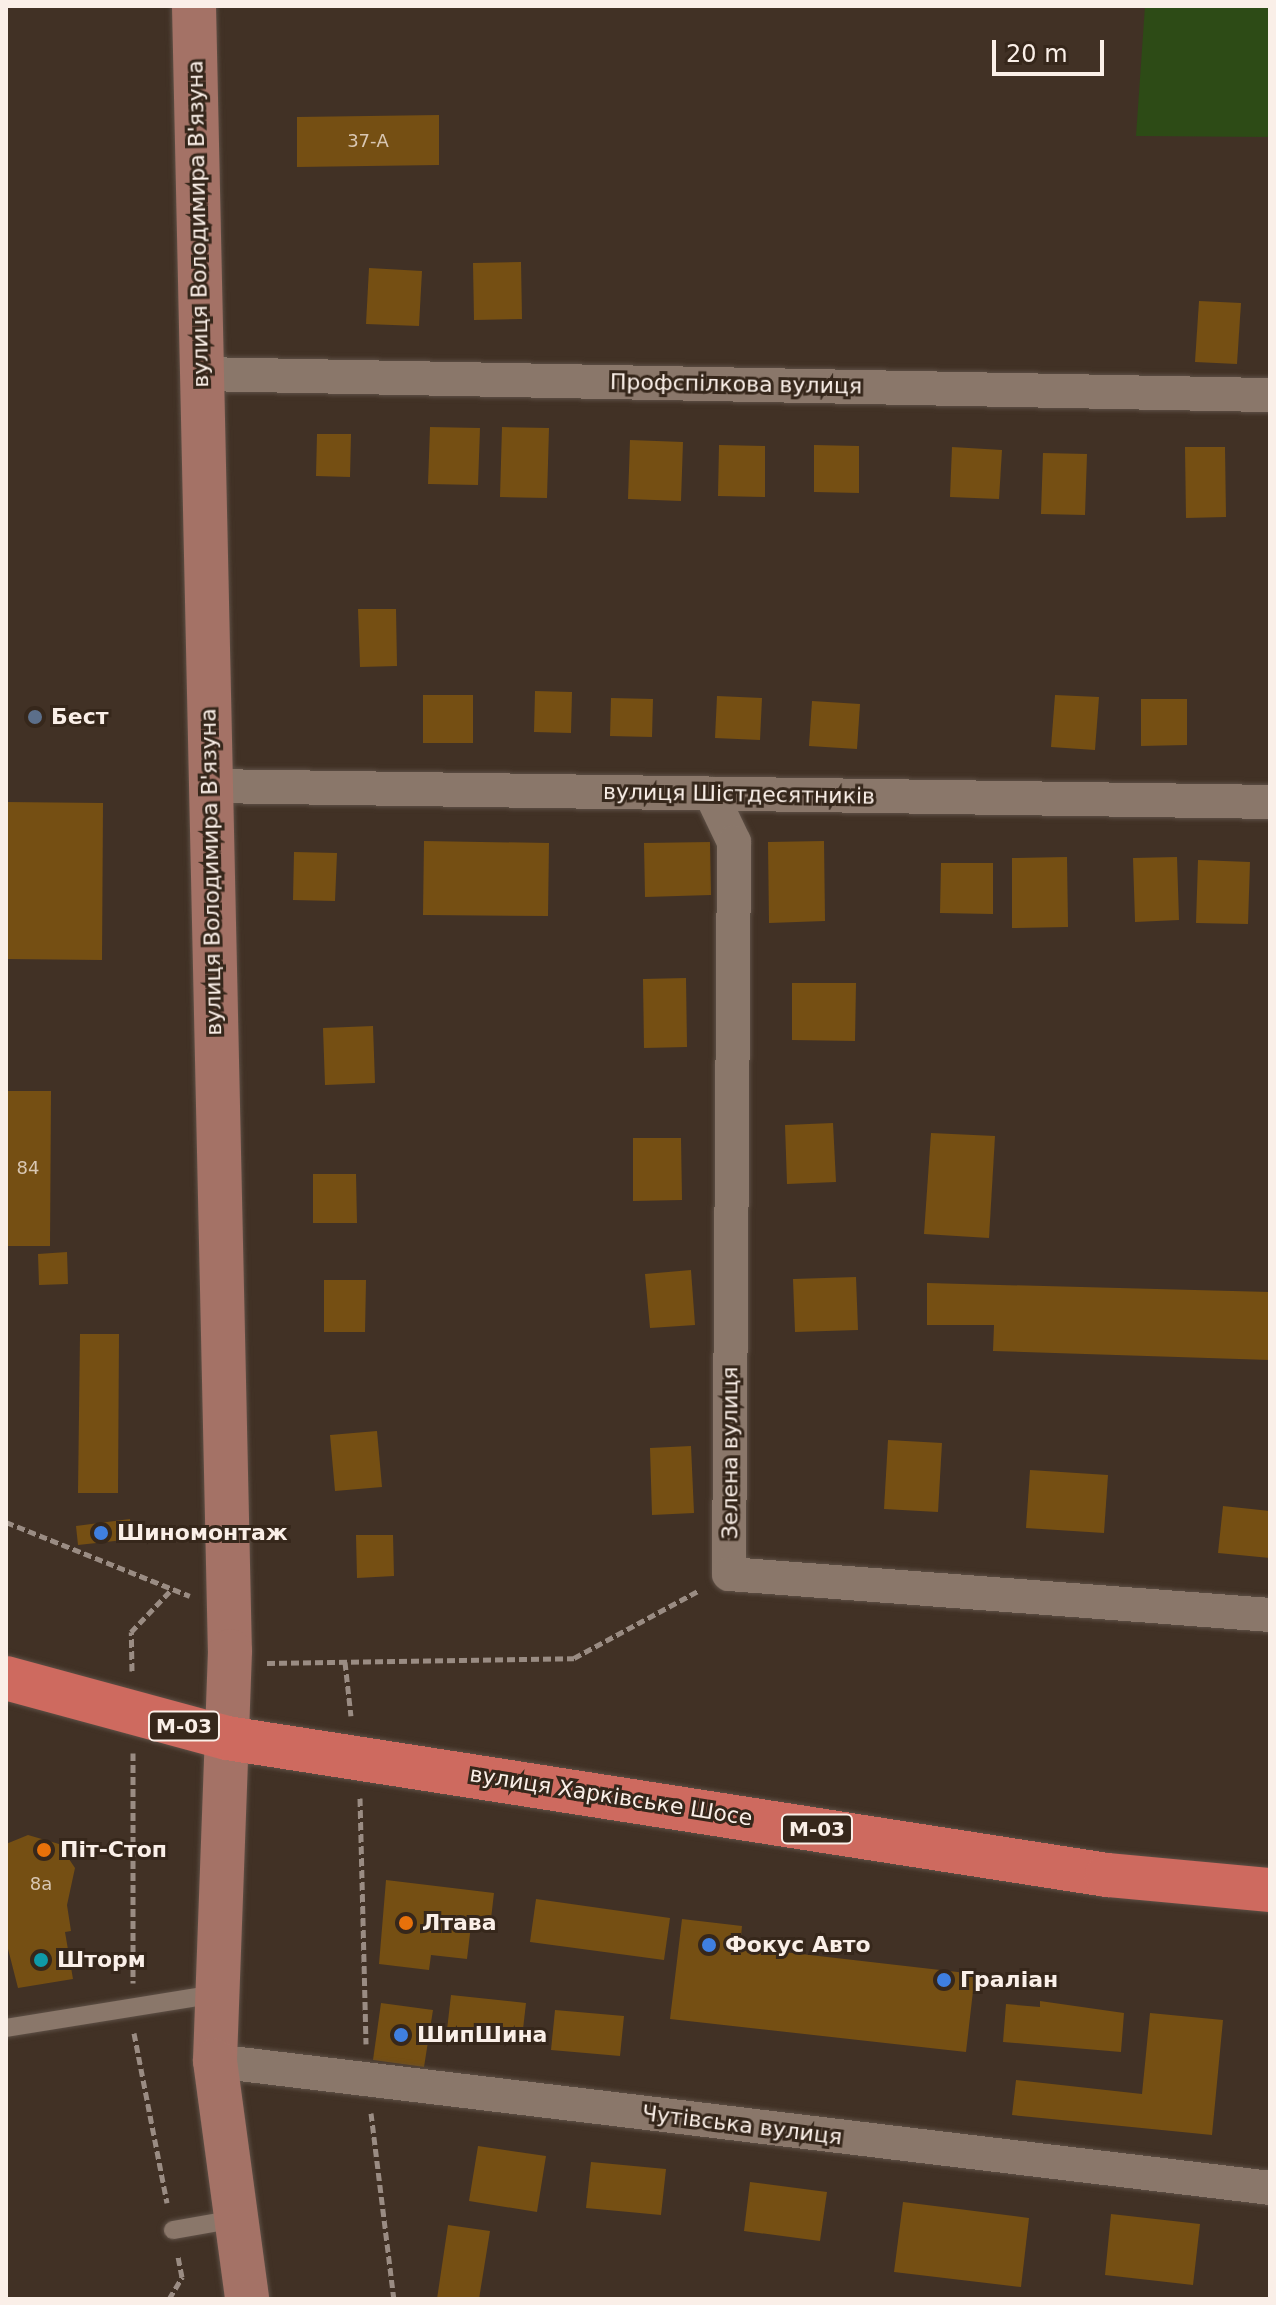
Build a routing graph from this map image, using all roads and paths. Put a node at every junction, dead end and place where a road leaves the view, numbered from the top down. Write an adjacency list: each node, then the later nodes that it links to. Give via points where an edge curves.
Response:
1 (194, 6): 2 (main road, вулиця Володимира В'язуна)
2 (201, 374): 3 (street, Профспілкова вулиця); 4 (main road, вулиця Володимира В'язуна)
3 (1270, 395)
4 (209, 786): 5 (street, вулиця Шістдесятників); 13 (main road, вулиця Володимира В'язуна)
5 (711, 794): 6 (street, вулиця Шістдесятників); 8 (street, Зелена вулиця, via 734,842)
6 (1270, 802)
7 (6, 1522): 9 (path, via 38,1530)
8 (729, 1574): 10 (street); 11 (path, via 574,1658)
9 (170, 1591)
10 (1270, 1615)
11 (267, 1663)
12 (6, 1678): 13 (highway, вулиця Харківське Шосе / М-03)
13 (227, 1738): 15 (highway, вулиця Харківське Шосе / М-03, via 1107,1875); 16 (main road, вулиця Володимира В'язуна)
14 (362, 1811): 19 (path)
15 (1270, 1890)
16 (217, 1994): 17 (lane); 18 (main road, вулиця Володимира В'язуна)
17 (6, 2028)
18 (215, 2061): 19 (street, Чутівська вулиця); 21 (main road, вулиця Володимира В'язуна)
19 (366, 2079): 20 (street, Чутівська вулиця); 25 (path)
20 (1270, 2188)
21 (236, 2219): 22 (lane); 24 (main road, вулиця Володимира В'язуна)
22 (173, 2230): 23 (path, via 182,2277)
23 (169, 2299)
24 (247, 2299)
25 (394, 2299)

